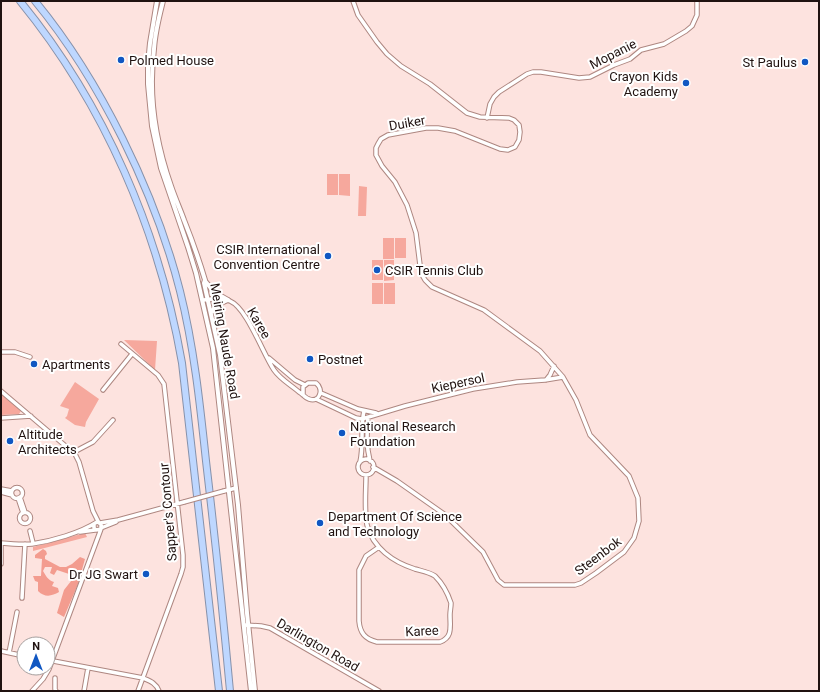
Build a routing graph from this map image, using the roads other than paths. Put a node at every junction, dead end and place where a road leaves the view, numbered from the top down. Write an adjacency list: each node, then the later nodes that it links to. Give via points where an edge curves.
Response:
1 (20, 1): 82 (highway, via 78,82 106,132 153,243 166,288 182,363)
2 (35, 1): 83 (highway, via 71,51 111,116 160,226 178,284 201,411)
3 (157, 1): 10 (street, Meiring Naude Road, via 148,64 152,126 161,168)
4 (163, 1): 8 (street, Meiring Naude Road, via 152,65 156,127 171,187)
5 (354, 1): 7 (street, Duiker, via 361,21 392,59 430,84 461,110)
6 (698, 1): 7 (street, Mopanie, via 697,15 686,32 664,44 641,50 590,77 579,78 541,72 527,74 494,97)
7 (487, 118): 18 (street, Duiker, via 509,118 516,121 520,135 516,147 505,150 455,131 426,128 401,132 381,139 376,148 376,155 407,205 416,233 421,273 425,280 432,287 484,310 540,351)
8 (205, 280): 9 (street, Meiring Naude Road); 11 (street, via 214,292)
9 (208, 299): 10 (street); 11 (street); 12 (street, Meiring Naude Road)
10 (203, 300): 45 (street, Meiring Naude Road, via 213,348)
11 (228, 300): 12 (street, via 216,305); 17 (street, Karee, via 240,308)
12 (212, 313): 44 (street, Meiring Naude Road, via 220,355)
13 (121, 344): 15 (street, Sapper's Contour)
14 (1, 352): 16 (street)
15 (132, 354): 24 (street); 49 (street, Sapper's Contour, via 158,375 164,384)
16 (30, 356)
17 (267, 356): 19 (street, Karee); 21 (street, Karee, via 274,370)
18 (554, 366): 20 (street, Duiker); 22 (street)
19 (288, 374): 21 (street); 23 (street, Karee)
20 (563, 377): 22 (street, Kiepersol); 42 (street, Steenbok, via 576,400 590,435 629,476 638,498 639,521 630,545 581,583 501,584 483,552 463,532 436,508)
21 (284, 380): 27 (street, Karee)
22 (545, 380): 31 (street, Kiepersol, via 473,389)
23 (305, 385): 26 (street, via 316,383); 27 (street)
24 (103, 390)
25 (1, 392): 32 (street)
26 (321, 393): 28 (street); 29 (street)
27 (304, 395): 28 (street, via 310,400)
28 (316, 399): 35 (street)
29 (364, 411): 30 (street); 35 (street)
30 (368, 412): 31 (street); 34 (street)
31 (377, 414): 34 (street, Kiepersol)
32 (31, 416): 33 (street); 37 (street)
33 (1, 418)
34 (368, 418): 35 (street, Kiepersol); 38 (street)
35 (362, 419): 39 (street, via 363,446)
36 (113, 420): 37 (street, via 93,442)
37 (74, 452): 50 (street, via 79,460)
38 (370, 461): 39 (street); 40 (street)
39 (360, 462): 43 (street, via 359,471)
40 (374, 467): 41 (street); 42 (street)
41 (372, 472): 42 (street); 43 (street)
42 (384, 473)
43 (366, 475): 63 (street, Karee, via 367,524)
44 (236, 488): 45 (street); 67 (street, Meiring Naude Road)
45 (229, 490): 49 (street, bridge); 67 (street, Meiring Naude Road)
46 (1, 491): 47 (street)
47 (12, 493): 48 (street); 48 (street, via 15,488 20,488 23,493)
48 (19, 498): 51 (street)
49 (178, 503): 52 (street); 76 (street, Sapper's Contour, via 183,567)
50 (94, 511): 54 (street); 55 (street)
51 (24, 512): 53 (street, via 30,516); 53 (street, via 20,515 20,520)
52 (118, 520): 54 (street); 56 (street)
53 (27, 523): 61 (street)
54 (100, 523): 55 (street); 56 (street)
55 (94, 524): 57 (street); 58 (street)
56 (101, 529): 57 (street); 59 (street)
57 (96, 530): 58 (street); 59 (street)
58 (76, 532): 61 (street)
59 (96, 542): 68 (street)
60 (1, 543): 62 (street); 64 (street)
61 (33, 543): 62 (street)
62 (25, 544): 65 (street)
63 (378, 547): 63 (street, Karee, via 366,556 359,570 359,628 364,636 377,642 445,640 450,634 451,602 442,585 426,571 395,561)
64 (1, 564)
65 (22, 598)
66 (17, 612): 70 (street)
67 (246, 625): 84 (street, Meiring Naude Road); 85 (street, Meiring Naude Road); 86 (street, Darlington Road, via 270,628)
68 (56, 645)
69 (1, 651): 70 (street)
70 (9, 653): 71 (street)
71 (16, 654)
72 (56, 662): 73 (street)
73 (88, 668): 76 (street); 79 (street)
74 (44, 676): 77 (street)
75 (55, 678): 78 (street)
76 (143, 678): 80 (street, Sapper's Contour); 81 (street, via 155,684)
77 (32, 691)
78 (56, 691)
79 (84, 691)
80 (138, 691)
81 (159, 691)
82 (219, 691)
83 (231, 691)
84 (252, 691)
85 (255, 691)
86 (379, 691)

